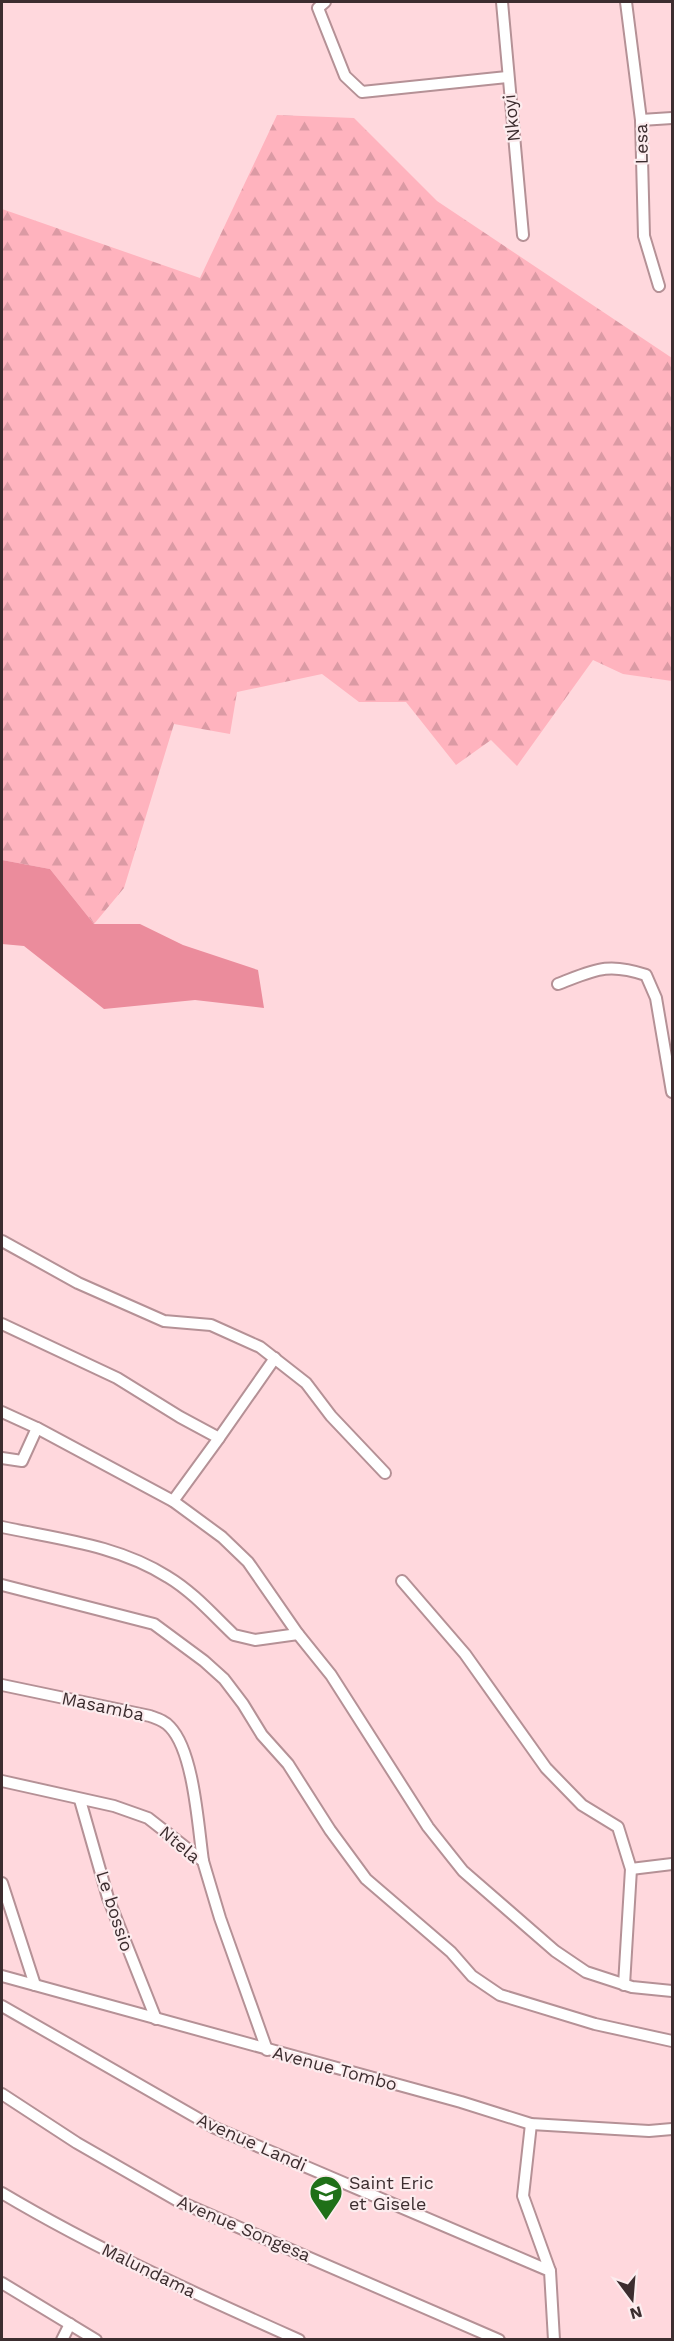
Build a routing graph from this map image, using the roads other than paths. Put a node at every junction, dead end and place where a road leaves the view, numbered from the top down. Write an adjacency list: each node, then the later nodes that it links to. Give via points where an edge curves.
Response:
1 (502, 2): 4 (street, Nkoyi)
2 (626, 2): 6 (street, Lesa)
3 (322, 5): 4 (street, via 345,76 362,92)
4 (507, 77): 7 (street, Nkoyi)
5 (672, 118): 6 (street)
6 (641, 120): 8 (street, Lesa, via 644,229)
7 (523, 235)
8 (658, 286)
9 (558, 984): 10 (street, via 595,970 621,967 646,975 656,998)
10 (672, 1092)
11 (2, 1241): 13 (street, via 78,1283 164,1321 211,1325)
12 (2, 1324): 16 (street, via 117,1378)
13 (275, 1358): 16 (street); 18 (street, via 306,1383 330,1416)
14 (2, 1412): 15 (street)
15 (37, 1428): 17 (street, via 22,1461); 19 (street)
16 (219, 1438): 19 (street)
17 (2, 1458)
18 (385, 1473)
19 (174, 1501): 23 (street, via 236,1548)
20 (2, 1527): 23 (street, via 91,1544 130,1558 168,1576 234,1635 245,1639)
21 (402, 1581): 29 (street, via 465,1654 546,1768 582,1805 618,1827)
22 (2, 1585): 37 (street, via 154,1624 204,1661 224,1679 262,1735 288,1764 366,1879 451,1952 472,1976 500,1995 595,2024)
23 (298, 1634): 33 (street, via 332,1675 450,1857 555,1951 585,1972)
24 (2, 1685): 27 (street, Masamba, via 150,1716 170,1727 187,1759)
25 (2, 1781): 26 (street, Ntela)
26 (80, 1800): 27 (street, Ntela, via 148,1818); 36 (street, Le bossio, via 108,1898)
27 (203, 1861): 38 (street, Ntela)
28 (672, 1864): 29 (street)
29 (631, 1869): 33 (street)
30 (2, 1883): 32 (street)
31 (2, 1976): 32 (street, Avenue Tombo)
32 (35, 1984): 36 (street, Avenue Tombo)
33 (624, 1985): 34 (street)
34 (672, 1991)
35 (2, 2006): 43 (street, Avenue Landi, via 213,2127)
36 (156, 2019): 38 (street, Avenue Tombo)
37 (672, 2041)
38 (267, 2050): 40 (street, Avenue Tombo)
39 (2, 2094): 49 (street, Avenue Songesa, via 154,2189)
40 (531, 2124): 41 (street, Avenue Tombo, via 649,2132); 43 (street, via 523,2196)
41 (672, 2128)
42 (2, 2193): 48 (street, Malundama, via 48,2221)
43 (550, 2271): 50 (street)
44 (2, 2283): 45 (street)
45 (70, 2324): 46 (street); 47 (street)
46 (63, 2340)
47 (96, 2340)
48 (299, 2340)
49 (499, 2340)
50 (554, 2340)

